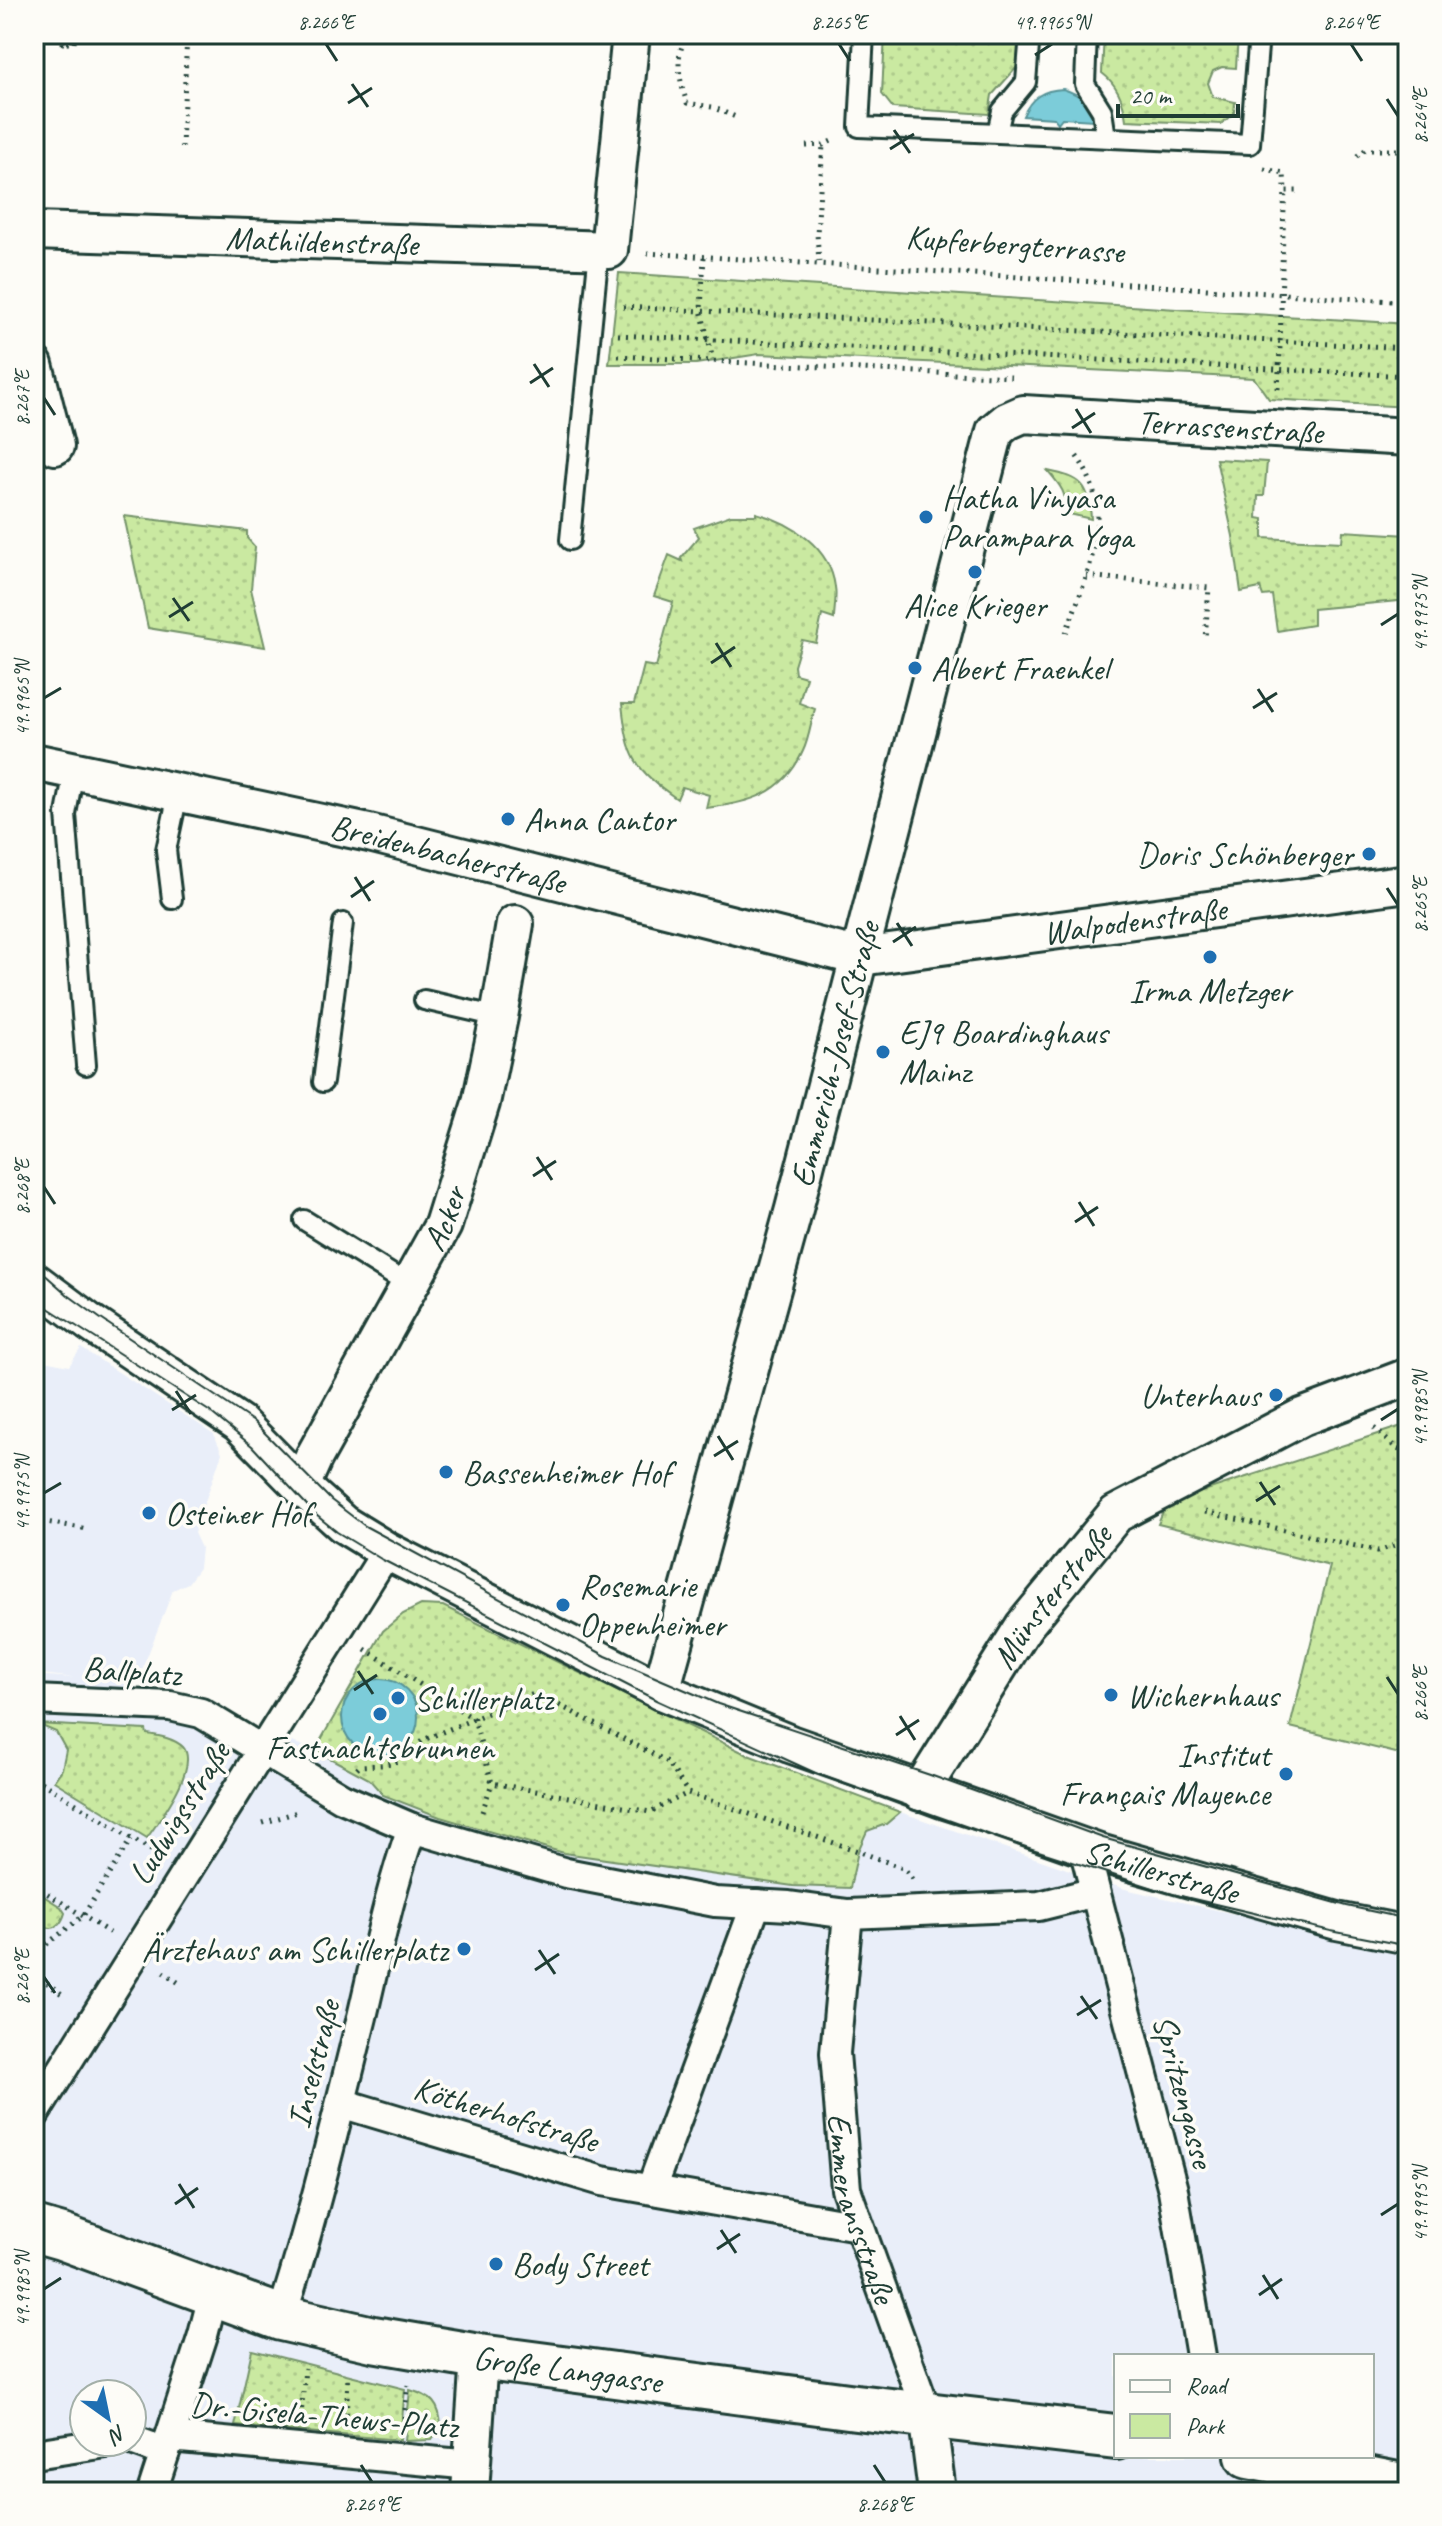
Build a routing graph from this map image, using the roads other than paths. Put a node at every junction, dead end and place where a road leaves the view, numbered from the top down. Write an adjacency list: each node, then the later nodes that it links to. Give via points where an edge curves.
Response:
1 (631, 34): 9 (street)
2 (864, 34): 6 (lane, via 859,127)
3 (1030, 34): 6 (lane, via 1026,82 1002,111)
4 (1087, 34): 7 (lane, via 1085,84 1102,111)
5 (1259, 34): 7 (lane, via 1250,144)
6 (997, 133): 7 (lane)
7 (1106, 137)
8 (34, 231): 9 (street, Mathildenstraße)
9 (617, 251): 14 (lane, via 594,306)
10 (34, 365): 13 (street)
11 (1007, 421): 12 (street, Terrassenstraße, via 1023,414); 22 (street, Emmerich-Josef-Straße, via 995,431)
12 (1408, 437)
13 (55, 446)
14 (570, 540)
15 (34, 762): 16 (street, Breidenbacherstraße)
16 (74, 771): 17 (street, Breidenbacherstraße); 25 (lane, via 66,814)
17 (178, 794): 19 (lane, via 166,850); 22 (street, Breidenbacherstraße, via 366,844)
18 (1408, 883): 22 (street, Walpodenstraße)
19 (172, 899)
20 (343, 923): 26 (lane)
21 (515, 924): 24 (street, Acker)
22 (860, 957): 33 (street, Emmerich-Josef-Straße)
23 (424, 1000): 24 (lane)
24 (499, 1017): 29 (street, Acker, via 481,1103 443,1225)
25 (86, 1065)
26 (323, 1082)
27 (304, 1220): 29 (lane)
28 (34, 1281): 31 (street, via 239,1423)
29 (409, 1285): 31 (street, Acker)
30 (1408, 1377): 36 (street, Münsterstraße, via 1302,1417 1116,1514 1024,1626)
31 (301, 1486): 32 (street, via 343,1524)
32 (387, 1551): 33 (street); 35 (street, Ludwigsstraße)
33 (661, 1691): 36 (street)
34 (34, 1700): 35 (street, Ballplatz, via 170,1706 201,1713)
35 (261, 1751): 37 (street, via 342,1798); 44 (street, Ludwigsstraße)
36 (920, 1792): 38 (street, Schillerstraße)
37 (412, 1828): 40 (street, via 566,1873 715,1902); 43 (street, Inselstraße)
38 (1084, 1848): 39 (street, Spritzengasse); 42 (street, Schillerstraße, via 1322,1917)
39 (1095, 1892): 41 (street, via 1039,1906); 50 (street, Spritzengasse, via 1173,2190)
40 (756, 1904): 41 (street); 45 (street)
41 (848, 1914): 46 (street, Emmeransstraße, via 835,2053 846,2189)
42 (1408, 1935)
43 (341, 2103): 45 (street, Kötherhofstraße, via 602,2181); 49 (street, Inselstraße)
44 (34, 2115)
45 (651, 2189): 46 (street, Kötherhofstraße)
46 (858, 2226): 52 (street, Emmeransstraße)
47 (34, 2229): 48 (street, Große Langgasse)
48 (214, 2292): 49 (street, Große Langgasse); 55 (street)
49 (281, 2318): 51 (street, Große Langgasse)
50 (1201, 2354)
51 (479, 2357): 52 (street, Große Langgasse); 59 (street)
52 (927, 2414): 53 (street, Große Langgasse); 62 (street, Emmeransstraße)
53 (1114, 2437)
54 (148, 2442): 55 (street, Dr.-Gisela-Thews-Platz)
55 (167, 2445): 59 (street, Dr.-Gisela-Thews-Platz, via 344,2454); 61 (street)
56 (68, 2449): 57 (street)
57 (34, 2454)
58 (1257, 2458): 60 (street)
59 (471, 2479)
60 (1389, 2487)
61 (152, 2492)
62 (937, 2492)

